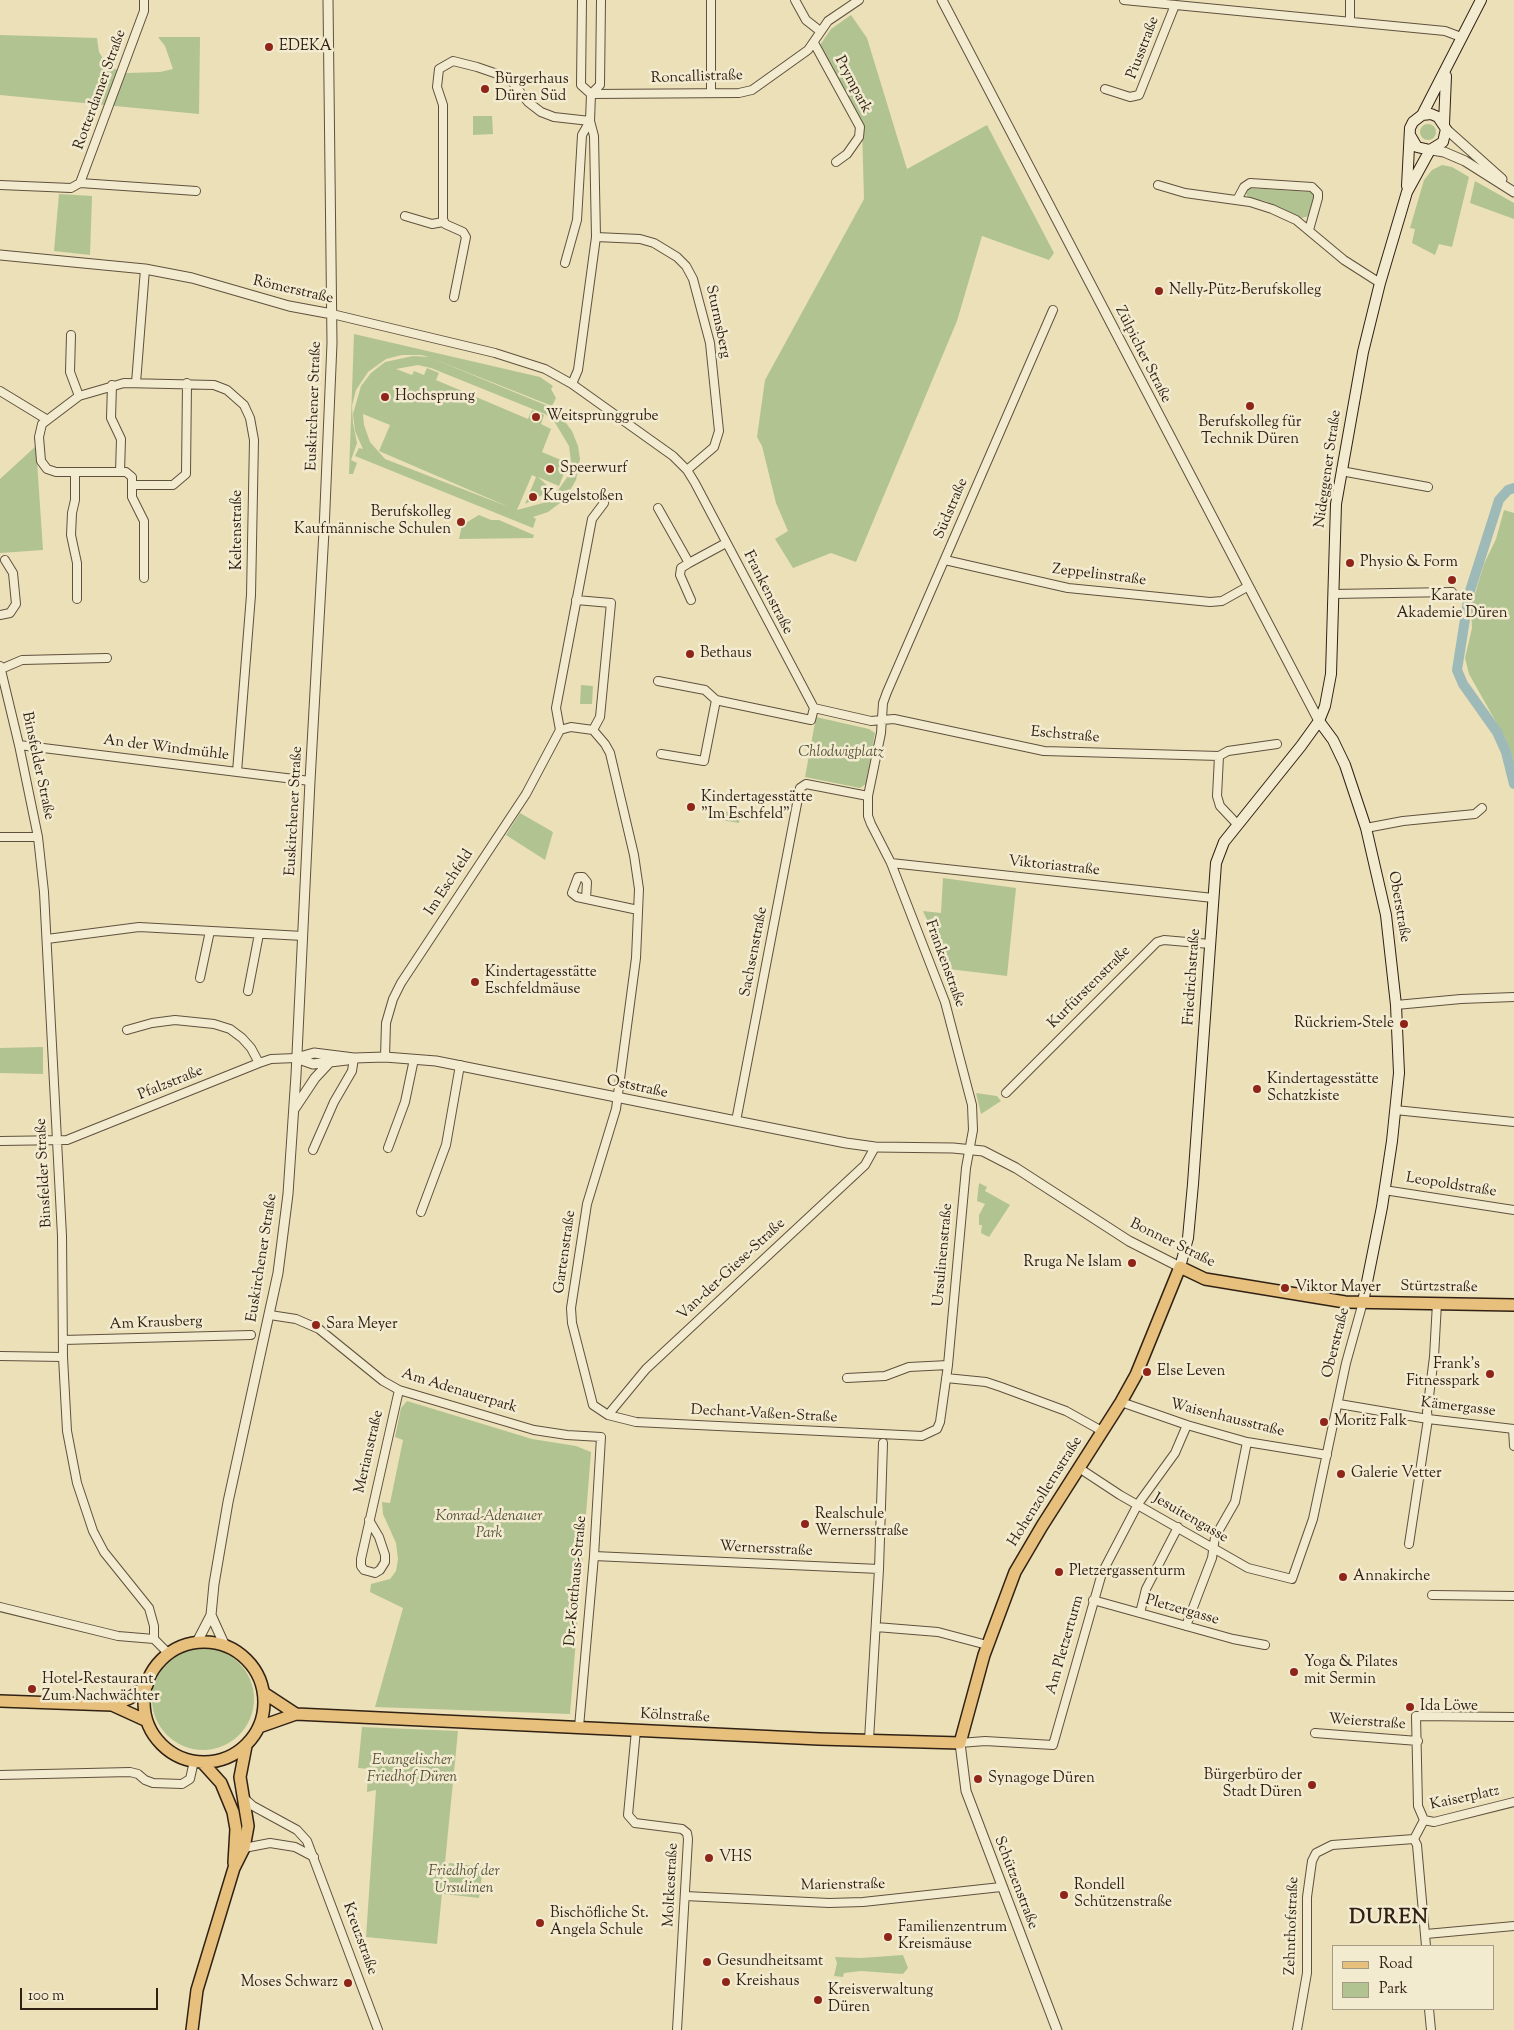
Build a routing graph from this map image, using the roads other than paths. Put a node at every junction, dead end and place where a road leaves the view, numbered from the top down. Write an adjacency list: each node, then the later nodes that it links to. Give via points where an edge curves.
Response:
1 (144, 0): 29 (street, Rotterdamer Straße, via 144,11)
2 (328, 0): 45 (street, Euskirchener Straße)
3 (582, 0): 21 (street, via 581,85)
4 (601, 0): 21 (street, via 600,86)
5 (711, 0): 20 (street)
6 (795, 0): 15 (street, via 806,20)
7 (859, 0): 15 (street, Roncallistraße, via 836,14)
8 (942, 0): 67 (street, Zülpicher Straße)
9 (1124, 0): 13 (street, Piusstraße)
10 (1350, 0): 14 (street)
11 (1481, 0): 16 (main road)
12 (1210, 3): 13 (street, Piusstraße); 14 (street, Piusstraße)
13 (1175, 5): 19 (street, Piusstraße, via 1139,95 1130,97)
14 (1350, 21): 16 (street, Piusstraße, via 1445,31)
15 (820, 31): 17 (street, Roncallistraße)
16 (1461, 37): 18 (main road)
17 (814, 43): 20 (street, Roncallistraße, via 752,90); 27 (street, Prympark, via 860,127 859,137 847,154)
18 (1446, 70): 22 (main road); 24 (main road)
19 (1105, 89)
20 (711, 93): 21 (street, Roncallistraße)
21 (591, 94): 23 (street)
22 (1422, 115): 24 (main road, via 1438,117); 25 (main road, via 1413,122)
23 (590, 122): 36 (street, via 540,112 509,78 457,61 444,64 439,69 437,81 443,105); 38 (street, via 594,136); 40 (street, via 582,135 577,220)
24 (1445, 126): 26 (main road, via 1443,142); 32 (street)
25 (1410, 135): 26 (main road, via 1417,147); 33 (main road, Nideggener Straße)
26 (1431, 150): 32 (street, via 1465,161); 33 (main road, Nideggener Straße)
27 (836, 162)
28 (0, 185): 29 (street)
29 (78, 185): 31 (street)
30 (1158, 185): 34 (street, via 1201,196)
31 (196, 191)
32 (1514, 191)
33 (1407, 192): 42 (main road, Nideggener Straße)
34 (1237, 200): 37 (street, via 1272,209); 37 (street, via 1250,183 1312,187 1318,198)
35 (405, 216): 36 (street, via 432,224)
36 (443, 222): 43 (street, via 465,233 466,237)
37 (1309, 230): 42 (street, via 1359,271)
38 (596, 237): 49 (street, via 578,370); 54 (street, Sturmsberg, via 640,239 654,243 678,257 693,279 710,344 719,432 714,447)
39 (0, 255): 41 (street, Römerstraße)
40 (565, 263)
41 (145, 269): 45 (street, Römerstraße); 47 (street)
42 (1380, 282): 55 (main road, Nideggener Straße, via 1363,352)
43 (454, 297)
44 (1053, 310): 64 (street, Südstraße)
45 (332, 314): 49 (street, Römerstraße, via 495,353 545,369); 88 (street, Euskirchener Straße)
46 (71, 335): 52 (street, via 70,372)
47 (136, 383): 48 (street, Keltenstraße); 50 (street, Keltenstraße)
48 (187, 383): 58 (street, via 186,474 173,485); 87 (street, Keltenstraße, via 214,385 235,395 244,404 253,429 251,595)
49 (572, 384): 54 (street, Frankenstraße, via 651,439)
50 (112, 385): 52 (street, Keltenstraße); 57 (street, via 111,418 121,439)
51 (0, 391): 53 (street)
52 (79, 396): 53 (street, Keltenstraße)
53 (46, 419): 56 (street, via 39,437 43,467 56,472)
54 (687, 470): 62 (street, Frankenstraße)
55 (1341, 471): 59 (street); 69 (main road, Nideggener Straße, via 1334,524)
56 (75, 472): 57 (street); 70 (street, via 71,536 77,563)
57 (120, 472): 58 (street, via 132,477)
58 (132, 484): 66 (street, via 132,497 144,520)
59 (1428, 487)
60 (604, 503): 71 (street, via 592,519)
61 (658, 508): 65 (street)
62 (726, 543): 65 (street, Frankenstraße); 78 (street, Frankenstraße)
63 (6, 560): 73 (street, via 13,573 16,604 10,613)
64 (945, 560): 67 (street, Zeppelinstraße, via 1068,588 1210,602 1222,601); 79 (street, Südstraße, via 887,692)
65 (689, 563): 72 (street, via 681,568 680,575)
66 (144, 578)
67 (1247, 587): 80 (street, Zülpicher Straße)
68 (1452, 592): 69 (street)
69 (1333, 594): 80 (main road, Nideggener Straße, via 1330,687)
70 (77, 599)
71 (576, 600): 81 (street, via 556,708); 82 (street, via 608,602 611,607 600,717)
72 (691, 600)
73 (0, 614)
74 (107, 658): 75 (street, via 40,658)
75 (1, 667): 84 (street, Binsfelder Straße)
76 (658, 681): 77 (street, via 705,690)
77 (716, 700): 78 (street, via 811,720); 85 (street, via 704,761)
78 (814, 708): 79 (street, via 871,721)
79 (880, 720): 86 (street, Eschstraße, via 894,719 1059,753); 89 (street, via 881,733)
80 (1318, 721): 91 (main road, Friedrichstraße); 92 (main road, Oberstraße, via 1333,740 1345,766)
81 (560, 730): 82 (street, via 571,727); 109 (street, Im Eschfeld, via 534,781 393,999 386,1022)
82 (592, 730): 98 (street, via 605,744 614,770 634,855 639,889)
83 (1277, 744): 86 (street, Eschstraße, via 1228,751)
84 (19, 745): 87 (street, An der Windmühle); 94 (street, Binsfelder Straße)
85 (661, 754)
86 (1220, 756): 91 (street, via 1217,796 1220,806)
87 (237, 772): 88 (street, An der Windmühle)
88 (310, 781): 101 (street, Euskirchener Straße)
89 (868, 796): 95 (street, Frankenstraße, via 868,816); 120 (street, Sachsenstraße, via 806,784 800,788)
90 (1482, 808): 92 (street, via 1475,814)
91 (1237, 824): 96 (main road, Friedrichstraße, via 1218,851)
92 (1366, 828): 107 (main road, Oberstraße, via 1386,916)
93 (0, 837): 94 (street)
94 (38, 837): 102 (street, Binsfelder Straße)
95 (891, 863): 96 (street, Viktoriastraße); 126 (street, Frankenstraße, via 945,1002 970,1089 974,1118)
96 (1213, 898): 103 (main road, Friedrichstraße)
97 (586, 899): 98 (street)
98 (638, 910): 117 (street, via 636,958)
99 (210, 931): 100 (street); 102 (street, via 139,927); 104 (street)
100 (259, 934): 101 (street); 105 (street)
101 (303, 936): 110 (street, Euskirchener Straße)
102 (47, 939): 123 (street, Binsfelder Straße)
103 (1210, 944): 116 (street, Kurfürstenstraße, via 1157,942); 131 (main road, Friedrichstraße, via 1188,1238)
104 (200, 978)
105 (248, 991)
106 (1514, 997): 107 (street)
107 (1396, 1005): 119 (main road, Oberstraße, via 1399,1073)
108 (127, 1030): 113 (street, via 175,1020 214,1024 230,1029 242,1038)
109 (385, 1057): 111 (street, Oststraße); 112 (street, Oststraße)
110 (296, 1058): 111 (street, Oststraße, via 314,1053); 113 (street, Pfalzstraße); 114 (street, Oststraße, via 312,1064); 118 (street, Euskirchener Straße)
111 (354, 1058): 114 (street, Oststraße); 127 (street, via 352,1071 334,1102)
112 (414, 1058): 115 (street, Oststraße); 125 (street, via 405,1102)
113 (259, 1063): 123 (street, Pfalzstraße)
114 (329, 1063): 118 (street)
115 (460, 1065): 117 (street, Oststraße); 130 (street, via 446,1145)
116 (1006, 1092)
117 (617, 1098): 120 (street, Oststraße); 146 (street, Gartenstraße, via 587,1204 571,1308 590,1398)
118 (293, 1110): 135 (street, Euskirchener Straße, via 285,1228)
119 (1395, 1110): 121 (street); 128 (main road, Oberstraße)
120 (736, 1121): 124 (street, Oststraße)
121 (1514, 1122)
122 (0, 1141): 123 (street, Pfalzstraße)
123 (57, 1142): 137 (street, Binsfelder Straße)
124 (875, 1147): 126 (street, Oststraße); 147 (street, Van-der-Giese-Straße, via 865,1165 646,1369)
125 (388, 1148)
126 (970, 1148): 131 (street, Bonner Straße, via 990,1154 1129,1241); 140 (street, Ursulinenstraße)
127 (314, 1150)
128 (1384, 1190): 129 (street, Leopoldstraße); 132 (main road, Oberstraße)
129 (1514, 1210)
130 (421, 1212)
131 (1180, 1267): 132 (main road, Bonner Straße, via 1205,1279 1345,1302); 144 (main road, Hohenzollernstraße)
132 (1363, 1302): 133 (main road, Stürtzstraße); 145 (street, Oberstraße, via 1346,1363)
133 (1437, 1303): 134 (main road, Stürtzstraße); 148 (street)
134 (1514, 1305)
135 (270, 1315): 143 (street, Am Adenauerpark, via 296,1319 319,1329); 172 (street, Euskirchener Straße, via 221,1540)
136 (251, 1335): 137 (street, Am Krausberg)
137 (63, 1340): 139 (street, Binsfelder Straße)
138 (0, 1356): 139 (street)
139 (63, 1357): 175 (street, Binsfelder Straße, via 67,1431 77,1483 93,1531 104,1552 149,1608)
140 (948, 1365): 141 (street, via 909,1367 885,1376); 142 (street, Ursulinenstraße)
141 (847, 1378)
142 (946, 1378): 151 (street, via 986,1382 1066,1411); 152 (street, Ursulinenstraße, via 940,1422)
143 (398, 1390): 153 (street, Am Adenauerpark, via 534,1430); 160 (street, Merianstraße)
144 (1122, 1402): 149 (street, Waisenhausstraße); 151 (main road, Hohenzollernstraße)
145 (1339, 1404): 148 (street, Kämergasse); 157 (street, Oberstraße)
146 (599, 1410): 147 (street, Dechant-Vaßen-Straße)
147 (608, 1415): 152 (street, Dechant-Vaßen-Straße, via 636,1422)
148 (1428, 1419): 150 (street, Kämergasse); 162 (street)
149 (1187, 1425): 154 (street, Waisenhausstraße); 159 (street, Am Pletzerturm, via 1175,1453)
150 (1514, 1429): 156 (street)
151 (1102, 1431): 158 (main road, Hohenzollernstraße)
152 (930, 1434)
153 (601, 1437): 164 (street, Dr.-Kotthaus-Straße)
154 (1248, 1442): 157 (street, Waisenhausstraße); 163 (street, via 1235,1502 1214,1537)
155 (884, 1443): 165 (street)
156 (1514, 1446)
157 (1327, 1455): 166 (street, Oberstraße, via 1308,1537)
158 (1079, 1468): 159 (street, Jesuitengasse); 177 (main road, Hohenzollernstraße, via 1015,1572)
159 (1138, 1504): 161 (street, Jesuitengasse); 169 (street, Am Pletzerturm, via 1105,1565)
160 (370, 1520): 160 (street, Merianstraße, via 361,1566 375,1573 385,1562 385,1555)
161 (1178, 1527): 163 (street, Jesuitengasse); 171 (street, via 1146,1589)
162 (1409, 1544)
163 (1213, 1549): 166 (street, Jesuitengasse, via 1248,1568); 173 (street)
164 (594, 1556): 165 (street, Wernersstraße); 189 (street, Dr.-Kotthaus-Straße)
165 (879, 1569): 174 (street)
166 (1292, 1579)
167 (1432, 1595): 168 (street)
168 (1514, 1596)
169 (1093, 1600): 171 (street, Pletzergasse); 195 (street, Am Pletzerturm)
170 (0, 1607): 175 (street, via 118,1636)
171 (1140, 1613): 173 (street, Pletzergasse)
172 (211, 1615): 176 (street, Euskirchener Straße); 179 (street)
173 (1186, 1626): 178 (street, Pletzergasse)
174 (876, 1627): 177 (street, via 938,1632); 192 (street)
175 (154, 1639): 180 (street)
176 (197, 1642): 179 (main road); 180 (main road, via 181,1646)
177 (987, 1645): 194 (main road, Hohenzollernstraße)
178 (1265, 1645)
179 (225, 1646): 182 (main road, via 251,1664)
180 (169, 1654): 181 (main road, via 152,1673)
181 (147, 1685): 184 (main road, via 130,1698); 187 (main road, via 144,1710)
182 (264, 1693): 185 (main road); 188 (main road)
183 (0, 1701): 184 (main road)
184 (112, 1705): 187 (main road)
185 (296, 1714): 188 (main road, Kölnstraße); 189 (main road, Kölnstraße)
186 (1514, 1717): 193 (street, Weierstraße, via 1416,1716)
187 (147, 1721): 197 (main road, via 163,1746 178,1756)
188 (259, 1727): 196 (main road)
189 (579, 1727): 190 (main road, Kölnstraße)
190 (636, 1730): 192 (main road, Kölnstraße); 207 (street, Moltkestraße, via 628,1815 635,1824 682,1829 687,1833)
191 (1315, 1733): 193 (street, Weierstraße)
192 (869, 1740): 194 (main road, Kölnstraße)
193 (1418, 1741): 201 (street, via 1418,1806)
194 (960, 1743): 195 (street, Kölnstraße, via 985,1741); 206 (street, Schützenstraße, via 966,1791)
195 (1053, 1745)
196 (246, 1746): 197 (main road, via 216,1762); 199 (main road, via 240,1777)
197 (198, 1762): 198 (street, via 190,1780 182,1784 153,1783 138,1774 126,1772); 205 (main road, via 221,1783 233,1812 236,1829)
198 (0, 1774)
199 (244, 1798): 203 (main road, via 248,1826); 204 (street, Kreuzstraße, via 297,1830 307,1840)
200 (1514, 1802): 201 (street, Kaiserplatz, via 1434,1822)
201 (1424, 1820): 202 (street, Kaiserplatz)
202 (1414, 1839): 209 (street); 216 (street, Zehnthofstraße, via 1332,1845 1316,1853 1309,1869 1307,1973)
203 (244, 1848): 204 (street, via 270,1843 295,1847); 205 (main road)
204 (314, 1857): 213 (street, Kreuzstraße)
205 (234, 1868): 212 (main road, via 197,1990)
206 (1001, 1886): 207 (street, Marienstraße, via 863,1902); 215 (street, Schützenstraße)
207 (685, 1896): 214 (street, Moltkestraße)
208 (1514, 1926): 209 (street)
209 (1426, 1934): 210 (street)
210 (1426, 1945)
211 (1429, 2010): 217 (street)
212 (192, 2030)
213 (378, 2030)
214 (677, 2030)
215 (1056, 2030)
216 (1297, 2030)
217 (1431, 2030)

